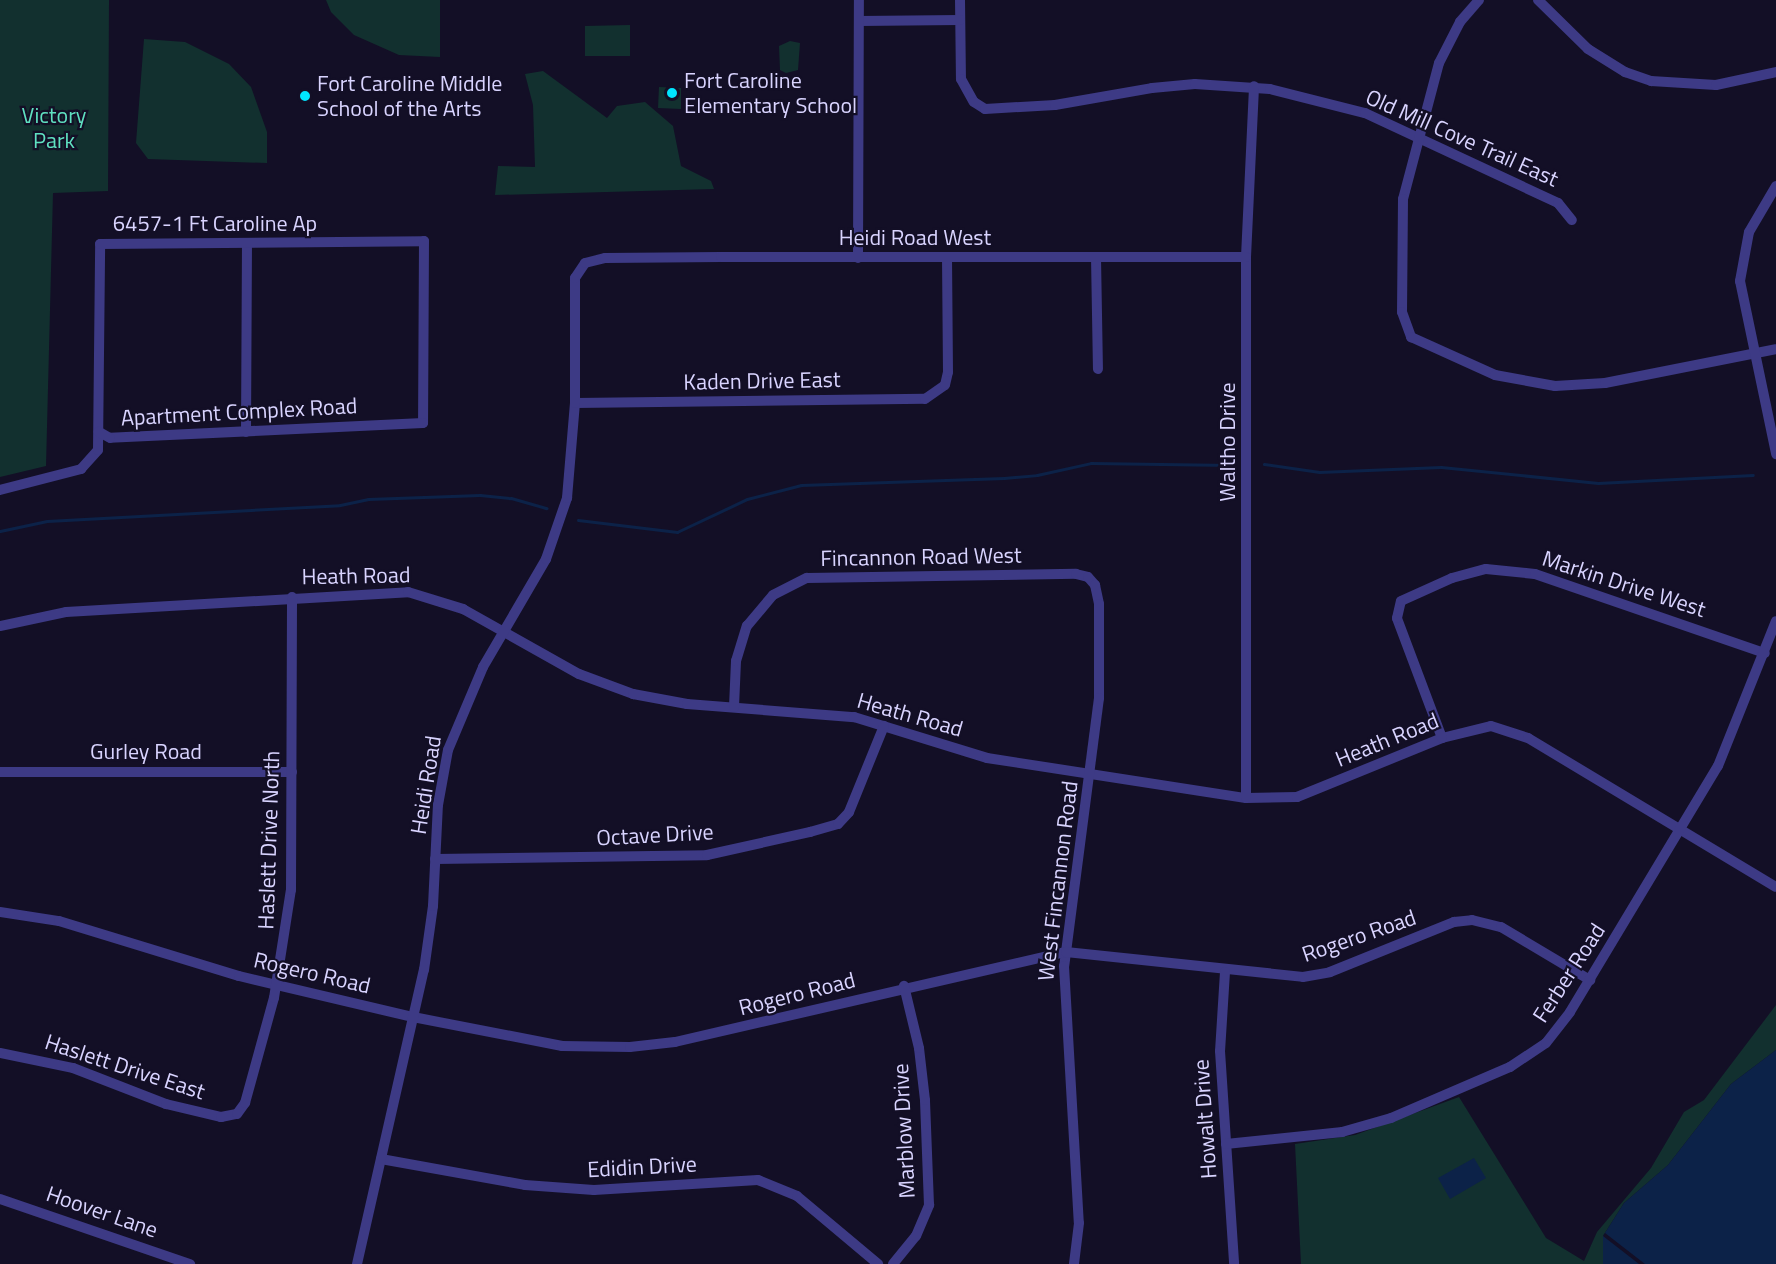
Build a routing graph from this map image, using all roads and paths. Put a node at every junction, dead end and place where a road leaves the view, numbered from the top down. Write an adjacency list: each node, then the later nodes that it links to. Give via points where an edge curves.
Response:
1 (859, 0): 6 (street)
2 (960, 0): 5 (street)
3 (1479, 0): 9 (street, via 1449,41)
4 (1538, 0): 7 (street, via 1588,49 1625,72 1650,81 1716,85)
5 (960, 20): 6 (street); 8 (street, Old Mill Cove Trail East, via 961,79 974,102 993,111 1152,88)
6 (859, 21): 15 (street)
7 (1776, 72)
8 (1254, 86): 9 (street, Old Mill Cove Trail East, via 1365,113); 14 (street, Waltho Drive)
9 (1419, 138): 11 (street, Old Mill Cove Trail East, via 1558,203); 20 (street, via 1401,212 1402,312 1411,337 1495,375 1555,386 1605,383)
10 (1776, 186): 20 (street, via 1749,232 1742,255 1740,281)
11 (1572, 220)
12 (247, 244): 18 (street, 6457-1 Ft Caroline Ap, via 424,241); 23 (street, 6457-1 Ft Caroline Ap, via 100,244); 24 (street)
13 (1096, 257): 14 (street, Heidi Road West); 16 (street, Heidi Road West); 21 (street)
14 (1246, 257): 39 (street, Waltho Drive)
15 (858, 258): 16 (street, Heidi Road West); 17 (street, Heidi Road West, via 605,258)
16 (947, 258): 22 (street, Kaden Drive East, via 948,372 945,386 925,399)
17 (585, 264): 22 (street, Heidi Road, via 575,278)
18 (423, 335): 24 (street, Apartment Complex Road, via 423,423)
19 (1776, 349): 20 (street)
20 (1754, 354): 25 (street)
21 (1098, 369)
22 (575, 403): 31 (street, Heidi Road, via 570,482 560,522 546,559)
23 (99, 432): 24 (street, Apartment Complex Road, via 110,438); 26 (street, Apartment Complex Road, via 99,450 81,469)
24 (246, 432)
25 (1776, 454)
26 (0, 490)
27 (1088, 578): 33 (street, Fincannon Road West, via 1064,574 807,578 773,595 747,626 736,661); 38 (street, West Fincannon Road, via 1099,596 1100,651)
28 (292, 597): 30 (street, Heath Road, via 66,612); 31 (street, Heath Road, via 408,592 463,609); 37 (street, Haslett Drive North)
29 (1776, 621): 32 (street, Ferber Road)
30 (0, 626)
31 (503, 632): 33 (street, Heath Road, via 609,686 687,704); 41 (street, Heidi Road, via 459,716 450,743 438,805)
32 (1765, 652): 35 (street, Markin Drive West, via 1563,581 1509,569 1486,569 1452,578 1401,601 1397,611 1398,627); 40 (street, Ferber Road, via 1730,741)
33 (734, 707): 34 (street, Heath Road, via 854,717)
34 (884, 726): 38 (street, Heath Road, via 987,758); 41 (street, Octave Drive, via 849,812 838,824 707,855)
35 (1442, 738): 39 (street, Heath Road, via 1297,797); 40 (street, Heath Road, via 1478,728 1509,730 1573,764)
36 (0, 772): 37 (street, Gurley Road)
37 (292, 772): 47 (street, Haslett Drive North, via 291,890)
38 (1090, 776): 39 (street, Heath Road); 44 (street, West Fincannon Road)
39 (1246, 798)
40 (1680, 831): 42 (street, Heath Road); 46 (street, Ferber Road)
41 (435, 859): 49 (street, Heidi Road, via 429,938)
42 (1776, 887)
43 (0, 912): 47 (street, Rogero Road, via 59,921)
44 (1066, 952): 45 (street, Rogero Road); 48 (street, Rogero Road); 59 (street, West Fincannon Road, via 1064,982 1079,1223)
45 (1225, 972): 46 (street, Rogero Road, via 1303,977 1340,968 1454,922 1480,920 1501,927); 52 (street, Howalt Drive, via 1220,1051)
46 (1590, 980): 52 (street, Ferber Road, via 1546,1043 1510,1067 1455,1092 1391,1118 1342,1132)
47 (276, 984): 49 (street, Rogero Road); 51 (street, Haslett Drive North, via 245,1103)
48 (904, 986): 49 (street, Rogero Road, via 745,1028 630,1047 545,1045); 58 (street, Marblow Drive, via 919,1048 930,1186 924,1221)
49 (413, 1017): 53 (street, Heidi Road)
50 (0, 1053): 51 (street, Haslett Drive East, via 73,1068 166,1104 221,1117)
51 (237, 1114)
52 (1227, 1144): 60 (street, Howalt Drive)
53 (381, 1160): 56 (street, Heidi Road); 57 (street, Edidin Drive, via 525,1185 594,1190 758,1180 797,1196)
54 (0, 1199): 55 (street, Hoover Lane)
55 (190, 1264)
56 (357, 1264)
57 (878, 1264)
58 (893, 1264)
59 (1074, 1264)
60 (1234, 1264)

